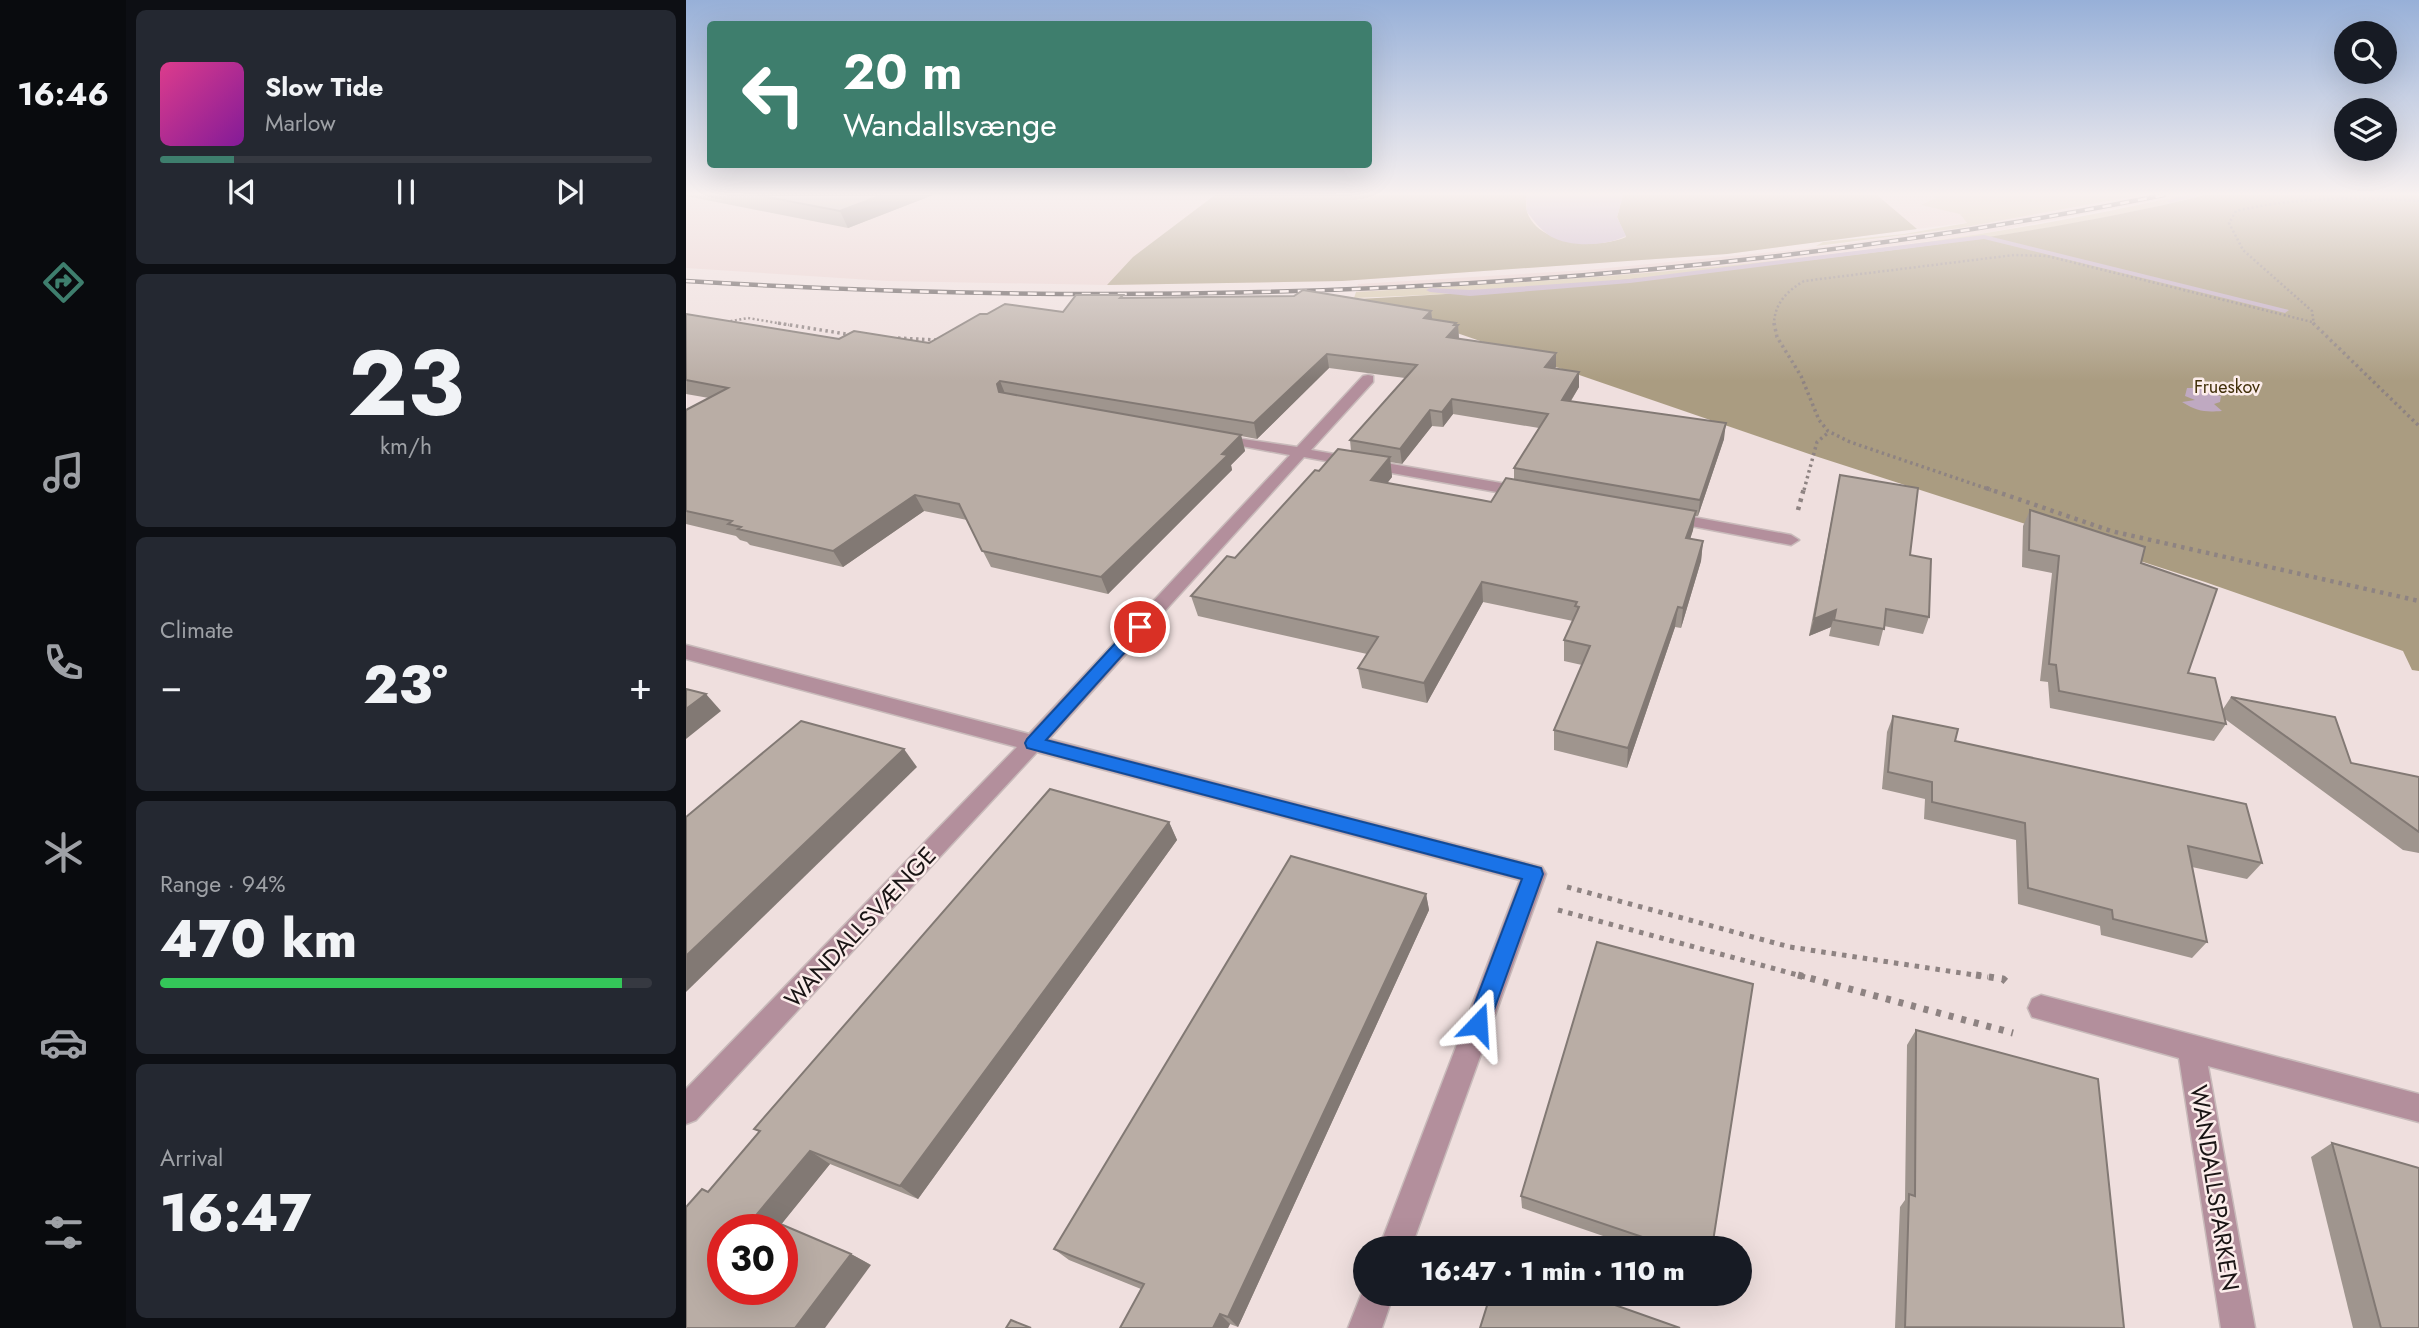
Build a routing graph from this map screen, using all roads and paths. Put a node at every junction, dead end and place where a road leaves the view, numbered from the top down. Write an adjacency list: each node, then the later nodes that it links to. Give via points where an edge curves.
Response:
1 (1999, 257): 11 (path, via 1804,282 1785,295 1775,312 1775,333)
2 (2051, 257): 5 (path)
3 (2251, 257): 5 (path, via 2312,311)
4 (723, 322): 7 (path, via 748,318 859,336)
5 (2312, 322): 10 (path)
6 (897, 338): 8 (path, via 936,340)
7 (847, 343)
8 (933, 346)
9 (1368, 379): 13 (street, WANDALLSVÆNGE)
10 (2419, 426)
11 (1829, 432): 16 (path, via 1814,448); 17 (path, via 1881,454 2111,531)
12 (1203, 435): 13 (street)
13 (1299, 452): 14 (street); 19 (street, WANDALLSVÆNGE)
14 (1545, 496)
15 (1654, 515): 16 (street)
16 (1791, 540)
17 (2419, 601)
18 (686, 652): 19 (street)
19 (1033, 743): 20 (street); 26 (street, WANDALLSVÆNGE)
20 (1534, 874): 21 (street); 22 (path, via 1581,893 1790,947 2003,979)
21 (1524, 900): 23 (path); 27 (street)
22 (2041, 1009): 24 (street, WANDALLSPARKEN)
23 (2023, 1036)
24 (2191, 1047): 25 (street, WANDALLSPARKEN); 30 (street, WANDALLSPARKEN)
25 (2419, 1108)
26 (686, 1110)
27 (1399, 1236)
28 (1373, 1306): 29 (street)
29 (1365, 1328)
30 (2238, 1328)

